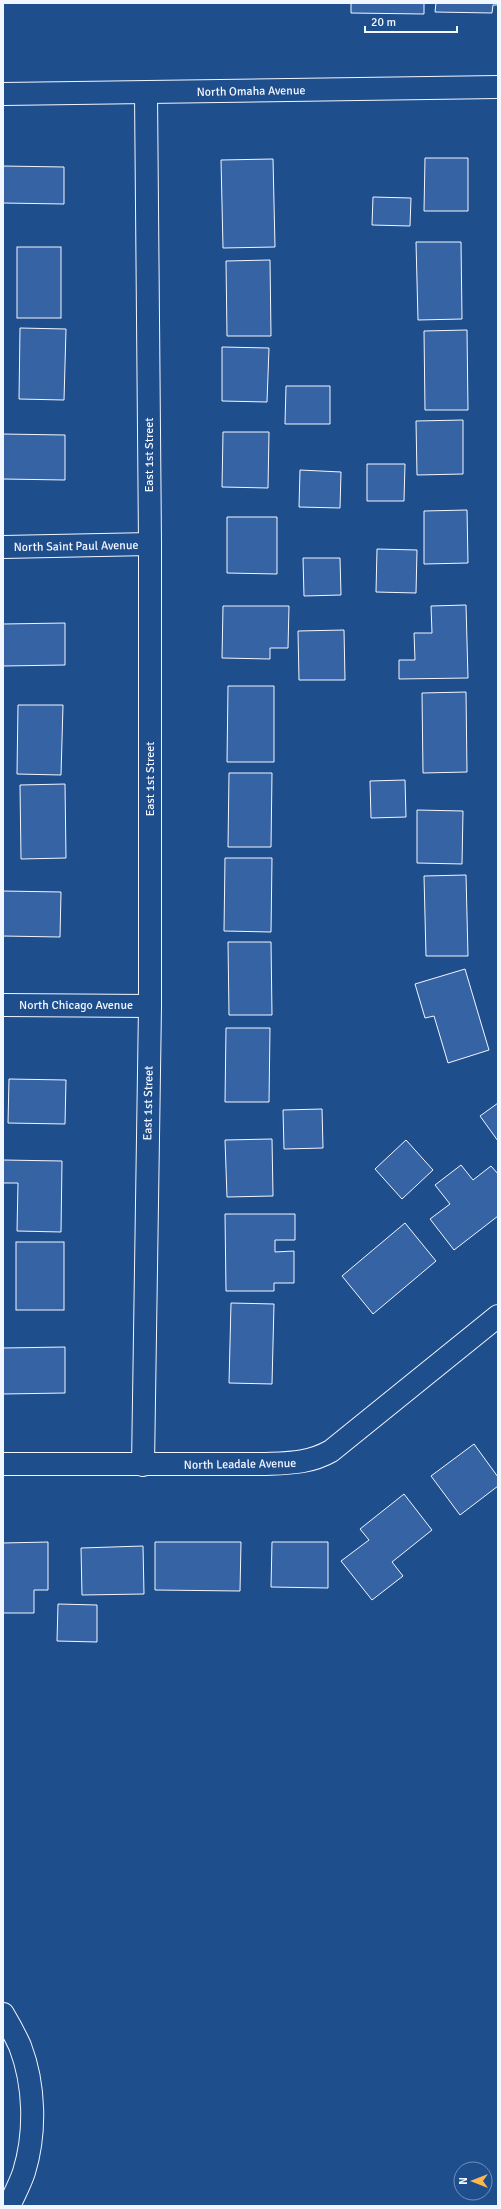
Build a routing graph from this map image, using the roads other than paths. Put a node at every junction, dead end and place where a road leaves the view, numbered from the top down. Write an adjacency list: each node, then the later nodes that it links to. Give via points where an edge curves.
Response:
1 (498, 87): 2 (street, North Omaha Avenue)
2 (146, 93): 3 (street, North Omaha Avenue); 4 (street, East 1st Street)
3 (3, 94)
4 (150, 544): 5 (street, North Saint Paul Avenue); 7 (street, East 1st Street)
5 (3, 547)
6 (3, 1005): 7 (street, North Chicago Avenue)
7 (150, 1006): 10 (street, East 1st Street)
8 (498, 1316): 10 (street, North Leadale Avenue, via 331,1451 317,1458 298,1463)
9 (3, 1464): 10 (street, North Leadale Avenue)
10 (143, 1465)
11 (3, 2014): 12 (street, via 20,2047 28,2076 32,2108 30,2142 24,2172)
12 (9, 2206)

